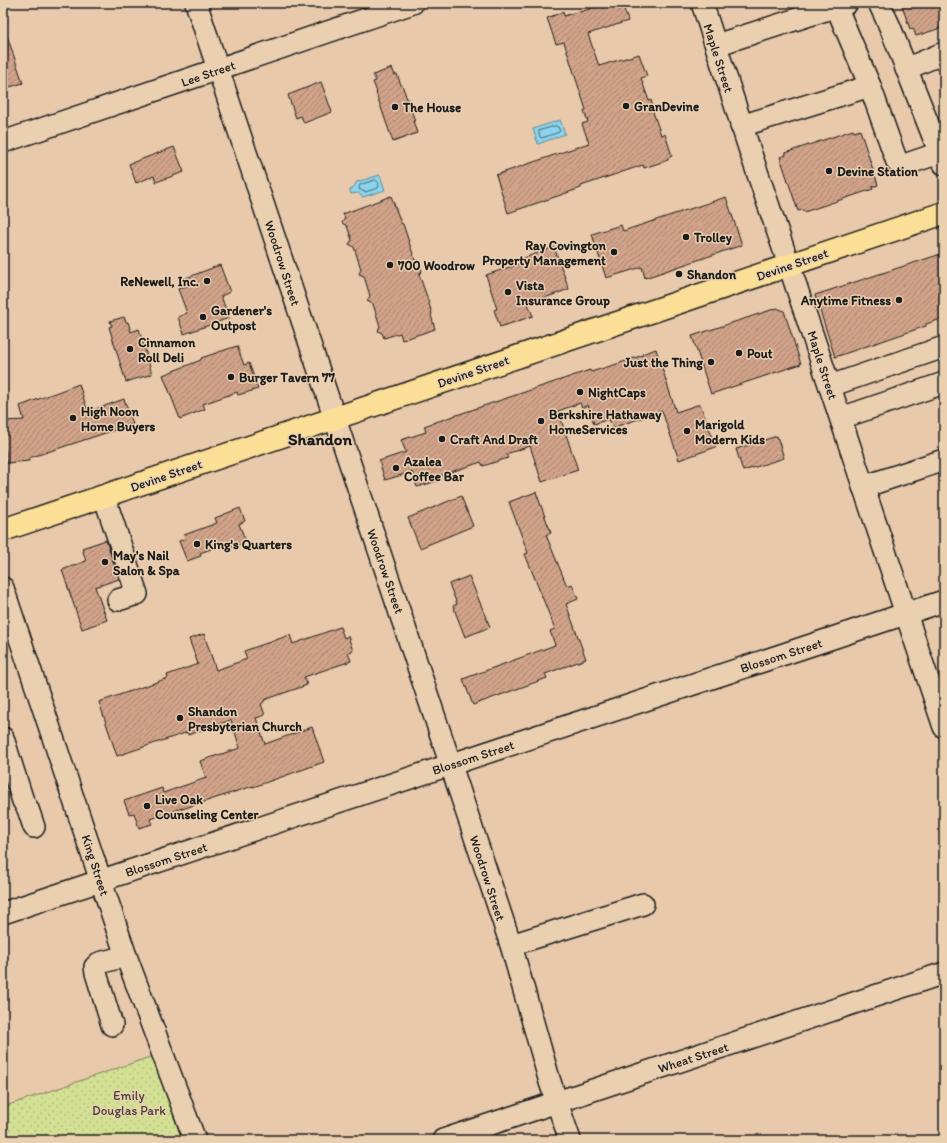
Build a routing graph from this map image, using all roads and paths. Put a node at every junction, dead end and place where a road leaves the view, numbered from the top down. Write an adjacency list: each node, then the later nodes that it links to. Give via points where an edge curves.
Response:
1 (196, 3): 9 (street, Woodrow Street)
2 (414, 3): 9 (street, Lee Street)
3 (702, 3): 6 (street, Maple Street)
4 (879, 3): 8 (street)
5 (842, 5): 6 (street); 10 (street)
6 (716, 46): 11 (street, Maple Street)
7 (944, 55): 8 (street)
8 (906, 69): 13 (street)
9 (218, 70): 12 (street, Lee Street); 19 (street, Woodrow Street)
10 (870, 86): 11 (street); 13 (street, via 900,165)
11 (741, 126): 15 (street, Maple Street)
12 (3, 142)
13 (942, 159)
14 (944, 213): 15 (main road, Devine Street)
15 (789, 265): 18 (street, Maple Street); 19 (main road, Devine Street)
16 (944, 347): 18 (street)
17 (944, 383): 20 (street)
18 (830, 386): 20 (street, Maple Street)
19 (335, 418): 23 (main road, Devine Street); 31 (street, Woodrow Street)
20 (841, 418): 22 (street, Maple Street)
21 (944, 460): 22 (street)
22 (863, 487): 28 (street, Maple Street)
23 (104, 496): 24 (main road, Devine Street); 26 (street, via 137,594)
24 (3, 530)
25 (3, 588): 33 (street, King Street)
26 (118, 600)
27 (944, 601): 28 (street, Blossom Street)
28 (906, 614): 29 (street, Maple Street); 31 (street, Blossom Street)
29 (944, 727)
30 (3, 738): 32 (street)
31 (450, 765): 33 (street, Blossom Street); 36 (street, Woodrow Street)
32 (34, 827)
33 (101, 881): 35 (street, Blossom Street); 37 (street, King Street)
34 (643, 904): 36 (street)
35 (3, 913)
36 (511, 945): 40 (street, Woodrow Street)
37 (126, 956): 39 (street, via 99,963 95,967); 41 (street, King Street)
38 (944, 973): 40 (street, Wheat Street)
39 (112, 1025)
40 (557, 1102): 42 (street, Wheat Street); 43 (street, Woodrow Street)
41 (195, 1140)
42 (443, 1140)
43 (570, 1140)

